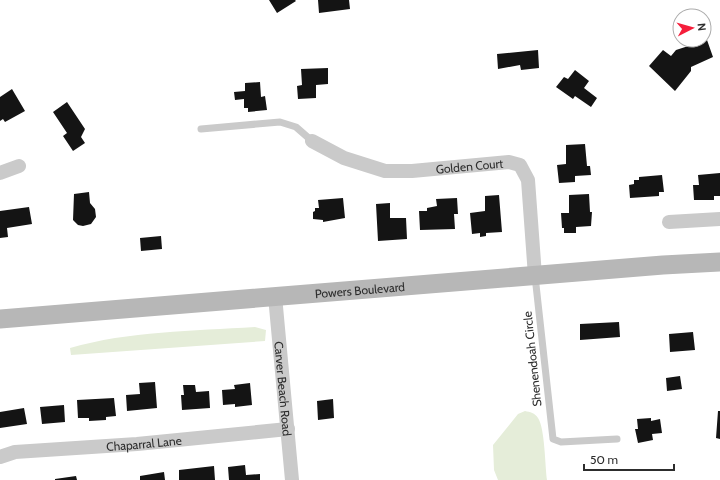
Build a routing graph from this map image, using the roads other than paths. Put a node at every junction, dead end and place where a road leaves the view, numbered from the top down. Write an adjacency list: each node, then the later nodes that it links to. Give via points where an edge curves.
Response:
1 (201, 129): 2 (lane, via 280,122 296,127)
2 (312, 141): 8 (street, Golden Court, via 344,158 385,171 509,162 520,166 528,180)
3 (18, 166): 4 (street)
4 (0, 173)
5 (720, 218): 6 (street)
6 (669, 222)
7 (720, 262): 8 (main road, Powers Boulevard, via 663,264)
8 (535, 276): 9 (main road, Powers Boulevard); 12 (lane, Shenendoah Circle, via 553,439 561,442)
9 (275, 296): 10 (main road, Powers Boulevard); 11 (street, Carver Beach Road)
10 (0, 319)
11 (288, 429): 13 (street, Chaparral Lane, via 137,444 15,452); 14 (street, Carver Beach Road)
12 (617, 439)
13 (0, 457)
14 (292, 480)

